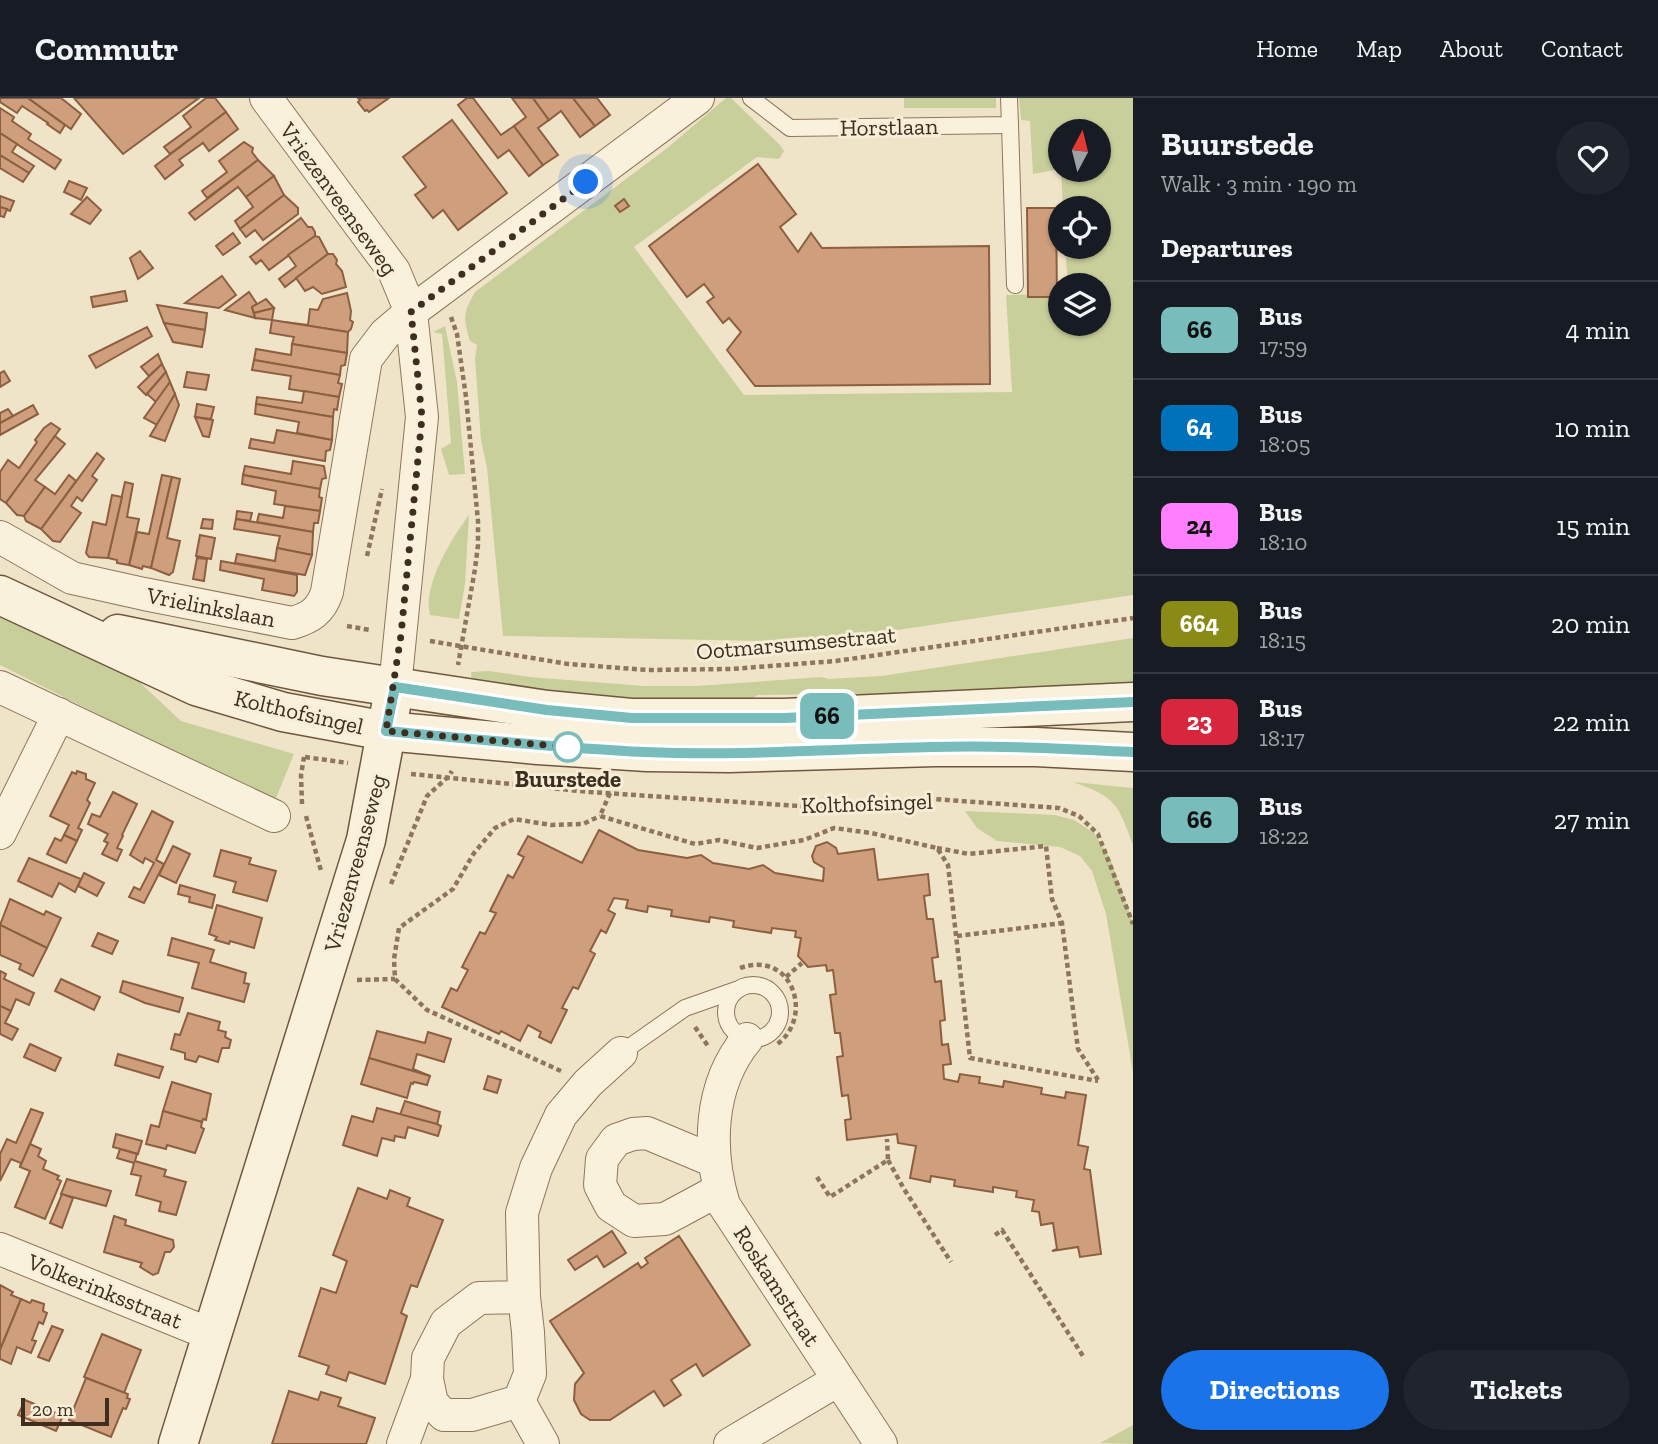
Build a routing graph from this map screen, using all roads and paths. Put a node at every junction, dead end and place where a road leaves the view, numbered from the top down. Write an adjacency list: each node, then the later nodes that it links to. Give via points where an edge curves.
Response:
1 (266, 98): 7 (street, Vriezenveenseweg, via 394,271)
2 (698, 98): 7 (street)
3 (751, 98): 5 (lane, Horstlaan, via 790,128)
4 (1009, 98): 5 (lane)
5 (1010, 125): 6 (lane)
6 (1015, 285)
7 (423, 303): 8 (street, Vrielinkslaan, via 385,334 366,359 327,592 309,618 292,623 72,578); 10 (path, Ootmarsumsestraat, via 451,314 457,334 478,521 461,648 568,664 648,670 731,669 836,661); 13 (street, Vriezenveenseweg, via 422,417)
8 (0, 537)
9 (0, 595): 11 (main road, Kolthofsingel)
10 (1133, 618)
11 (67, 626): 13 (main road, Kolthofsingel); 16 (main road, Kolthofsingel, via 196,686 283,712)
12 (0, 687): 15 (street)
13 (395, 687): 14 (main road, Kolthofsingel, via 547,710 644,718 784,718); 16 (main road, Vriezenveenseweg)
14 (1133, 702)
15 (59, 714): 21 (street); 24 (street)
16 (386, 731): 17 (main road, Kolthofsingel, via 647,752 935,747); 44 (main road, Vriezenveenseweg, via 366,840)
17 (1133, 752)
18 (304, 757): 23 (path, via 302,802)
19 (449, 776): 20 (path, Kolthofsingel)
20 (610, 793): 22 (path); 27 (path, Kolthofsingel, via 814,807 933,799 1059,808 1079,816 1098,834)
21 (274, 816)
22 (600, 816): 25 (path, via 695,844 719,840 757,848 804,841 834,828); 31 (path, via 583,824 514,819 495,828 453,889 399,928)
23 (309, 829)
24 (0, 833)
25 (937, 848): 26 (path, via 970,854 1046,846 1052,899); 28 (path, via 948,865)
26 (1062, 923): 28 (path); 28 (path, via 1078,1049 1098,1081 970,1058)
27 (1133, 923)
28 (957, 936)
29 (802, 963): 30 (path)
30 (786, 977)
31 (395, 979): 32 (path); 36 (path, via 427,1010)
32 (349, 981)
33 (736, 990): 34 (lane, via 725,1013 732,1030); 34 (lane, via 763,986 780,1007 772,1032); 35 (lane, via 685,1008)
34 (747, 1039): 47 (street, Roskamstraat, via 735,1053 719,1095 712,1141 724,1205)
35 (621, 1053): 36 (street)
36 (588, 1083): 43 (street, via 561,1115 536,1168 523,1213)
37 (887, 1139): 38 (path)
38 (888, 1160): 39 (path, via 831,1197); 42 (path)
39 (817, 1177)
40 (995, 1234): 45 (path, via 1002,1230)
41 (0, 1249): 44 (street, Volkerinksstraat)
42 (951, 1262)
43 (524, 1297): 46 (street, via 479,1298 446,1323 428,1357); 48 (street, via 530,1374)
44 (211, 1334): 49 (main road, Vriezenveenseweg)
45 (1083, 1356)
46 (427, 1380): 48 (street, via 432,1403 444,1415 472,1415); 50 (street)
47 (838, 1380): 52 (street); 53 (street, Roskamstraat)
48 (519, 1401): 51 (street)
49 (178, 1444)
50 (403, 1444)
51 (543, 1444)
52 (730, 1444)
53 (881, 1444)

